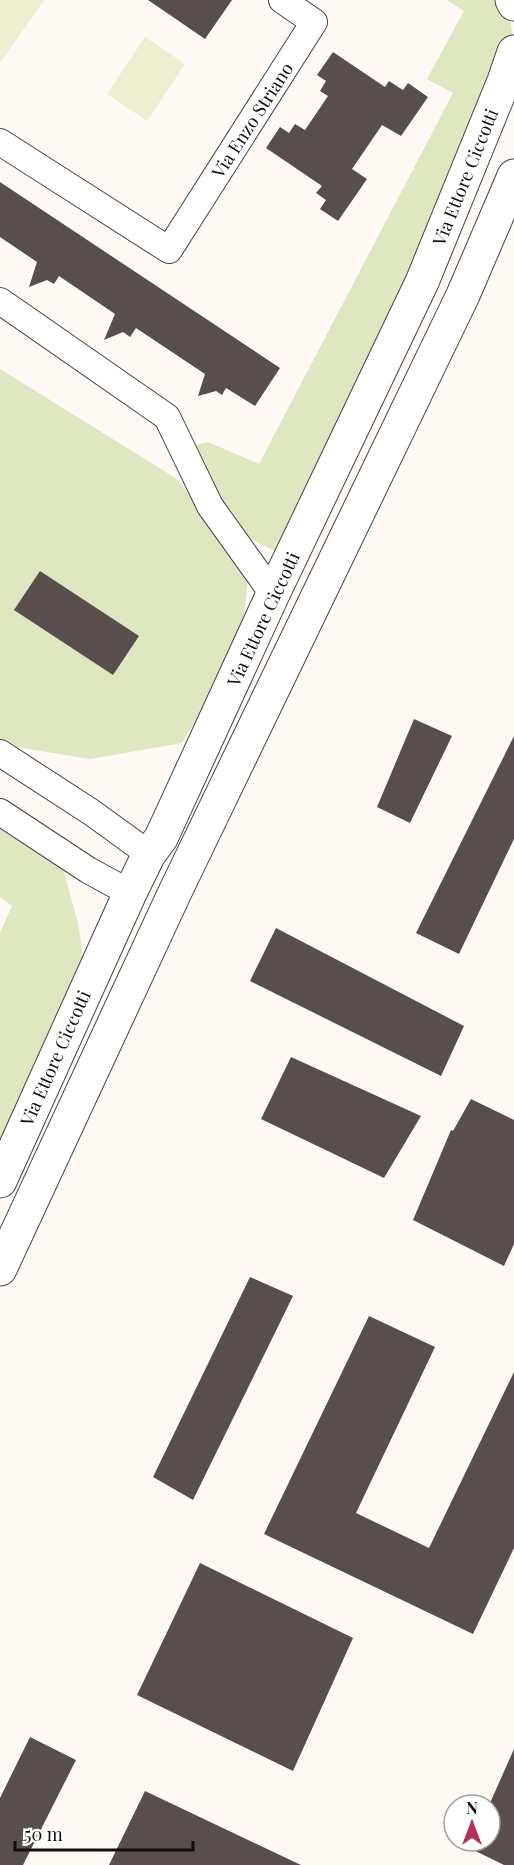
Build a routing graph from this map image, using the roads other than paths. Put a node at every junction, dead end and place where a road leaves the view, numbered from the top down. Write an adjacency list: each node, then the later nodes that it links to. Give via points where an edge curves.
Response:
1 (282, 0): 3 (street, Via Enzo Striano, via 314,22 169,250)
2 (514, 52): 6 (street, Via Ettore Ciccotti, via 422,282)
3 (0, 142)
4 (514, 176): 10 (street, Via Ettore Ciccotti, via 463,295)
5 (0, 301): 6 (street, via 166,417 210,506)
6 (273, 594): 9 (street, Via Ettore Ciccotti, via 165,828)
7 (0, 753): 9 (street)
8 (0, 812): 11 (street)
9 (149, 854): 10 (street); 11 (street, Via Ettore Ciccotti)
10 (175, 892): 11 (street); 13 (street, Via Ettore Ciccotti)
11 (130, 893): 12 (street, Via Ettore Ciccotti)
12 (0, 1181)
13 (0, 1269)

